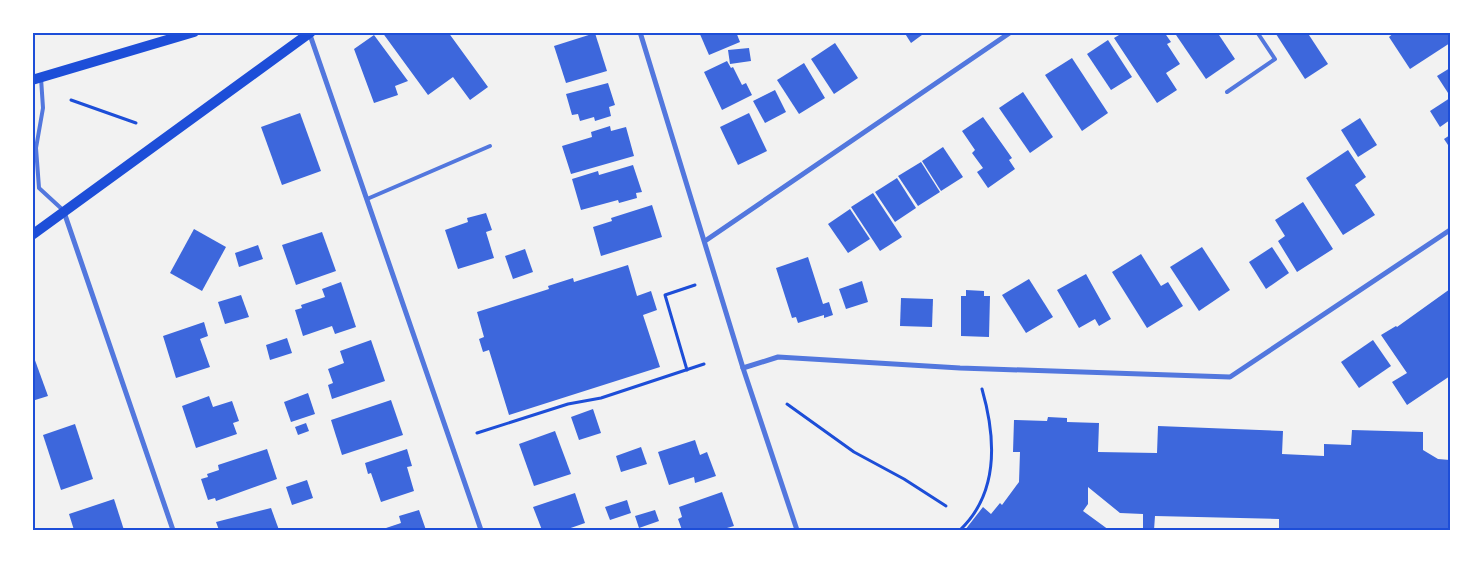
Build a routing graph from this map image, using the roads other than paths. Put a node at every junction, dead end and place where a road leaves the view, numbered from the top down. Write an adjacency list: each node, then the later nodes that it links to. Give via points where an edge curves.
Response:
1 (194, 32): 6 (main road)
2 (640, 32): 17 (street)
3 (1011, 32): 17 (street)
4 (1257, 32): 7 (lane, via 1275,59)
5 (309, 33): 13 (street); 14 (main road)
6 (37, 78): 8 (lane, via 43,108)
7 (1227, 92)
8 (40, 122): 9 (lane); 11 (lane, via 36,148)
9 (32, 124)
10 (490, 146): 13 (lane)
11 (39, 188): 12 (lane); 14 (lane)
12 (32, 191)
13 (367, 199): 20 (street)
14 (64, 211): 16 (main road); 19 (street)
15 (1450, 230): 18 (street, via 1230,378 960,368 778,357)
16 (32, 235)
17 (705, 241): 18 (street)
18 (743, 368): 21 (street)
19 (173, 530)
20 (481, 530)
21 (797, 530)

